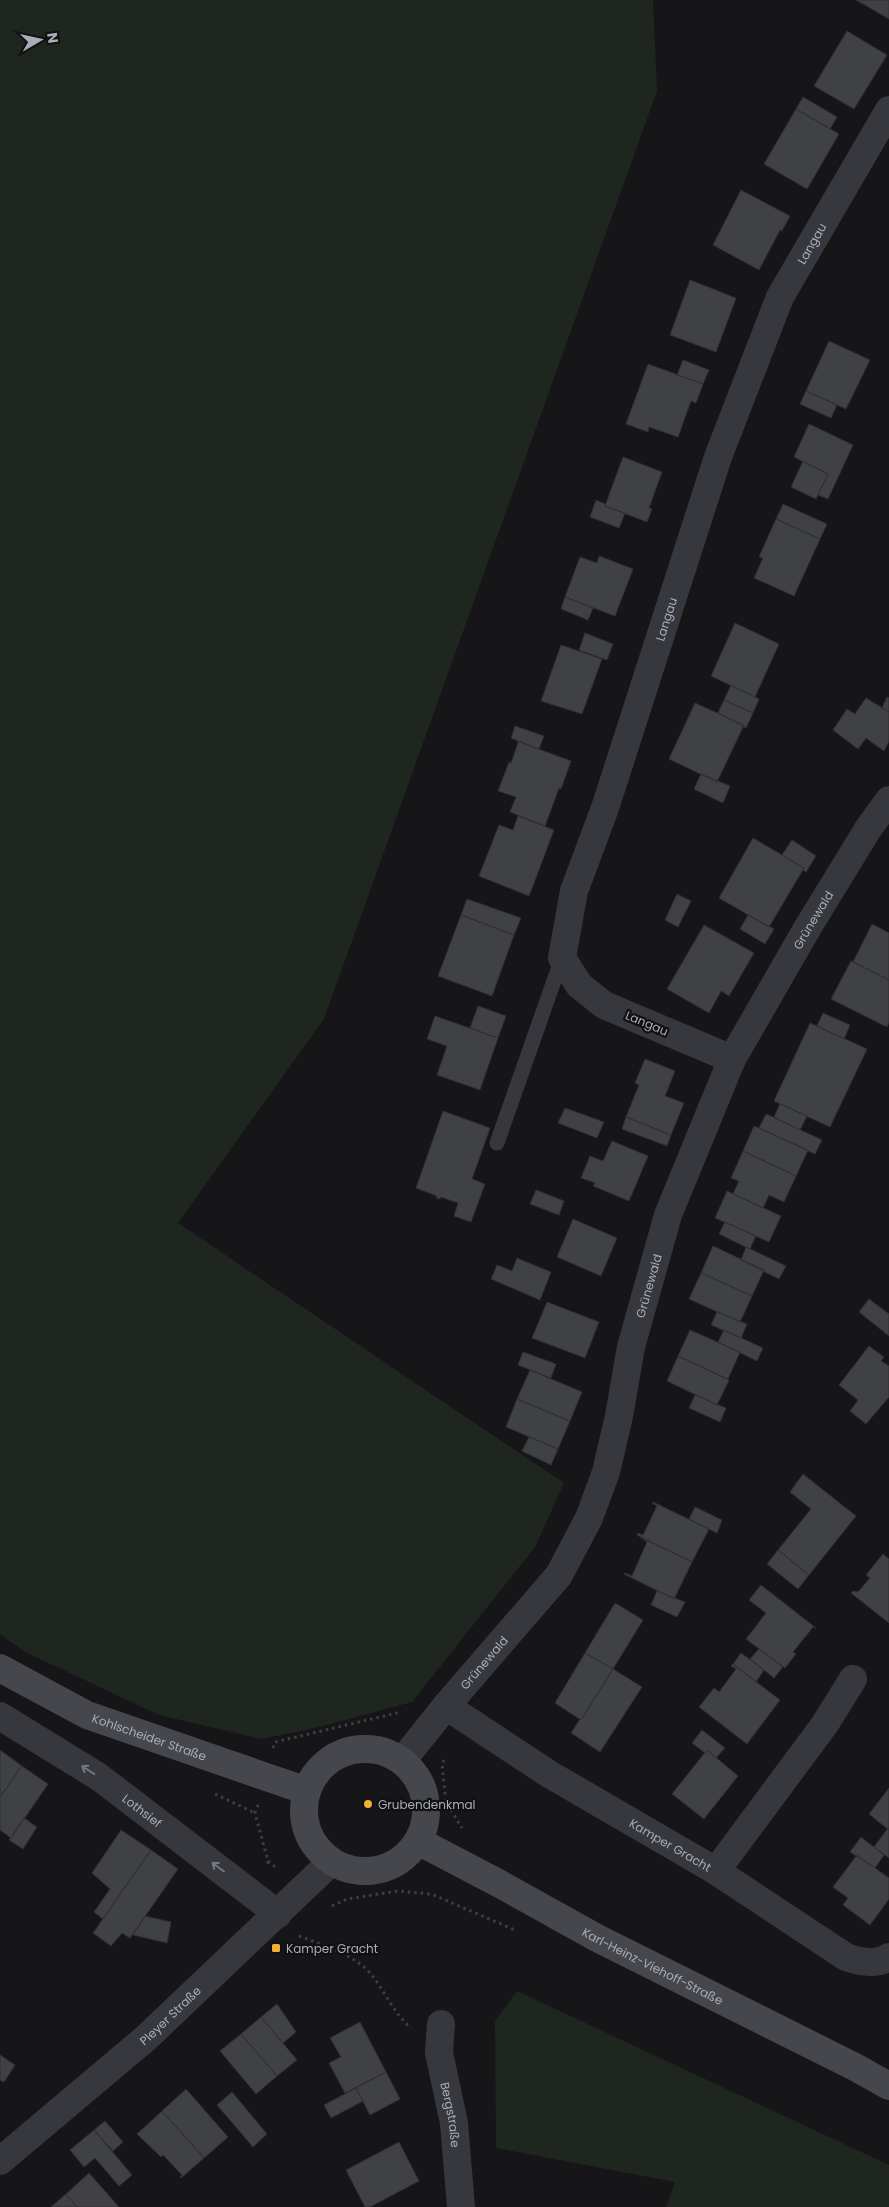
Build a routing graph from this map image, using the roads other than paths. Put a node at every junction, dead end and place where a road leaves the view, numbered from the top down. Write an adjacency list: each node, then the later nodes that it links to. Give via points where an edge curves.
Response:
1 (889, 110): 3 (street, Langau, via 780,297 718,457 605,808 574,891)
2 (889, 800): 4 (street, Grünewald, via 808,927)
3 (562, 958): 4 (street, Langau, via 579,985 604,1005); 5 (lane)
4 (732, 1059): 8 (street, Grünewald, via 668,1215 631,1347 606,1472 589,1518 559,1575)
5 (497, 1143)
6 (0, 1668): 11 (street, Kohlscheider Straße, via 87,1715)
7 (853, 1679): 14 (street, Kamper Gracht, via 825,1724)
8 (446, 1706): 10 (street, Grünewald); 14 (street, Kamper Gracht, via 550,1774)
9 (0, 1716): 15 (street, Lothsief, one-way to 9, via 99,1777)
10 (402, 1761): 11 (street, via 385,1752 366,1748 347,1751 315,1773); 12 (street, via 415,1774 427,1807)
11 (306, 1791): 13 (street, via 307,1831 317,1848)
12 (418, 1841): 13 (street, via 406,1856 389,1867 370,1872 350,1870); 18 (street, Karl-Heinz-Viehoff-Straße, via 597,1938)
13 (332, 1862): 15 (street, Pleyer Straße)
14 (716, 1871): 16 (street, Kamper Gracht, via 846,1956 858,1962)
15 (278, 1914): 19 (street, Pleyer Straße, via 111,2069)
16 (887, 1959)
17 (441, 2024): 20 (street, Bergstraße, via 439,2053 454,2123)
18 (889, 2086)
19 (0, 2161)
20 (461, 2207)

